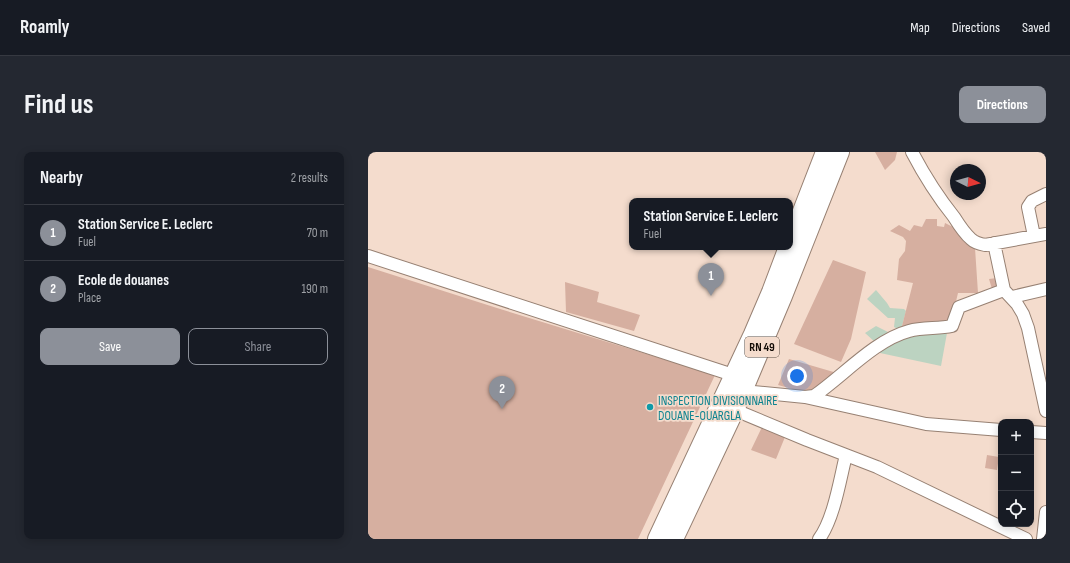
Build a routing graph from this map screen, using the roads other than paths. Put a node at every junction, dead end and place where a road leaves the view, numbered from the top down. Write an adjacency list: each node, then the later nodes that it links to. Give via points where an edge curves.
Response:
1 (825, 152): 5 (main road)
2 (840, 152): 11 (main road, RN 49)
3 (912, 152): 7 (street, via 945,206 972,240 985,245)
4 (1046, 194): 6 (street, via 1032,201 1028,207)
5 (793, 234)
6 (1040, 235): 7 (street)
7 (994, 243): 12 (street)
8 (787, 250): 11 (main road, RN 49)
9 (368, 256): 13 (street)
10 (1046, 290): 12 (street)
11 (777, 294): 13 (main road, RN 49); 14 (main road, RN 49)
12 (1008, 294): 15 (street, via 959,307 952,326 910,330 892,337 814,396); 17 (street, via 1023,314 1028,328)
13 (733, 375): 23 (main road, RN 49)
14 (743, 391): 15 (street); 16 (main road, RN 49)
15 (805, 397): 18 (street, via 926,424)
16 (735, 410): 21 (street); 24 (main road, RN 49)
17 (1046, 411)
18 (998, 430)
19 (1034, 432): 20 (street)
20 (1046, 433)
21 (846, 455): 25 (street, via 833,508 825,532); 26 (street, via 877,467)
22 (1046, 512): 27 (street)
23 (656, 539)
24 (674, 539)
25 (819, 539)
26 (1026, 539)
27 (1043, 539)

